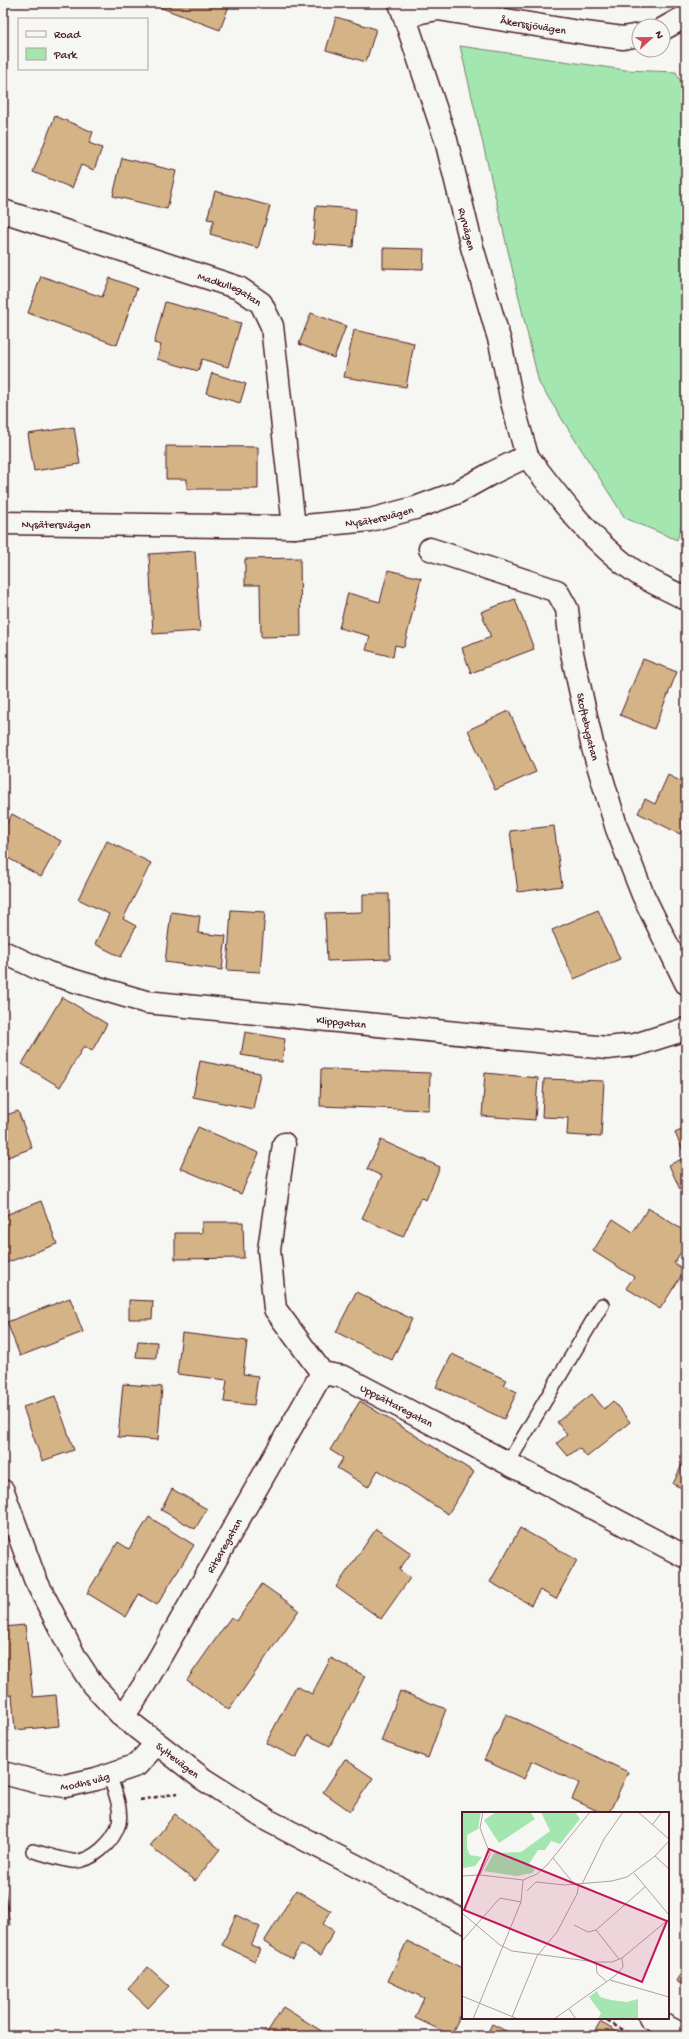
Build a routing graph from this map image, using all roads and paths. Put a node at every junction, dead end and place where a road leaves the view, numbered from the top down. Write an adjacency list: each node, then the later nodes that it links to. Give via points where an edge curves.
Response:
1 (403, 11): 4 (street, Åkerssjövägen, via 421,12 438,9 539,27); 6 (street, Ryrvägen, via 446,140 472,247 500,342 512,402)
2 (685, 19): 3 (street)
3 (671, 25)
4 (631, 37)
5 (3, 211): 8 (street, Madkullegatan, via 240,288 261,303 272,326)
6 (527, 456): 8 (street, Nysätersvägen, via 456,493 415,508 370,520); 10 (street, via 558,497 600,543 638,573)
7 (3, 523): 8 (street, Nysätersvägen)
8 (294, 527)
9 (430, 549): 12 (street, Skoftebygatan, via 557,591 567,609 572,653 593,748 618,829 643,895)
10 (686, 599)
11 (3, 952): 13 (street, Klippgatan, via 48,973 146,1002 607,1048 636,1045)
12 (686, 980)
13 (686, 1029)
14 (284, 1144): 16 (street, via 269,1250 275,1309)
15 (602, 1306): 17 (lane)
16 (322, 1373): 17 (street, Uppsättaregatan, via 344,1377); 20 (street, Ritsaregatan, via 144,1686)
17 (508, 1463): 19 (street, Uppsättaregatan)
18 (4, 1499): 20 (street, Syltevägen, via 35,1579 76,1659 93,1685)
19 (686, 1557)
20 (123, 1717): 21 (street, Syltevägen)
21 (156, 1744): 23 (street, Modhs väg, via 137,1765); 27 (street, Syltevägen, via 203,1779 269,1821)
22 (3, 1773): 23 (street, Modhs väg, via 65,1786)
23 (109, 1775): 25 (lane)
24 (180, 1793): 25 (path)
25 (118, 1803): 26 (lane, via 119,1823 99,1852 87,1860 72,1861)
26 (33, 1851)
27 (462, 1920)
28 (603, 2019): 30 (path)
29 (652, 2019): 31 (street)
30 (629, 2032)
31 (685, 2036)

